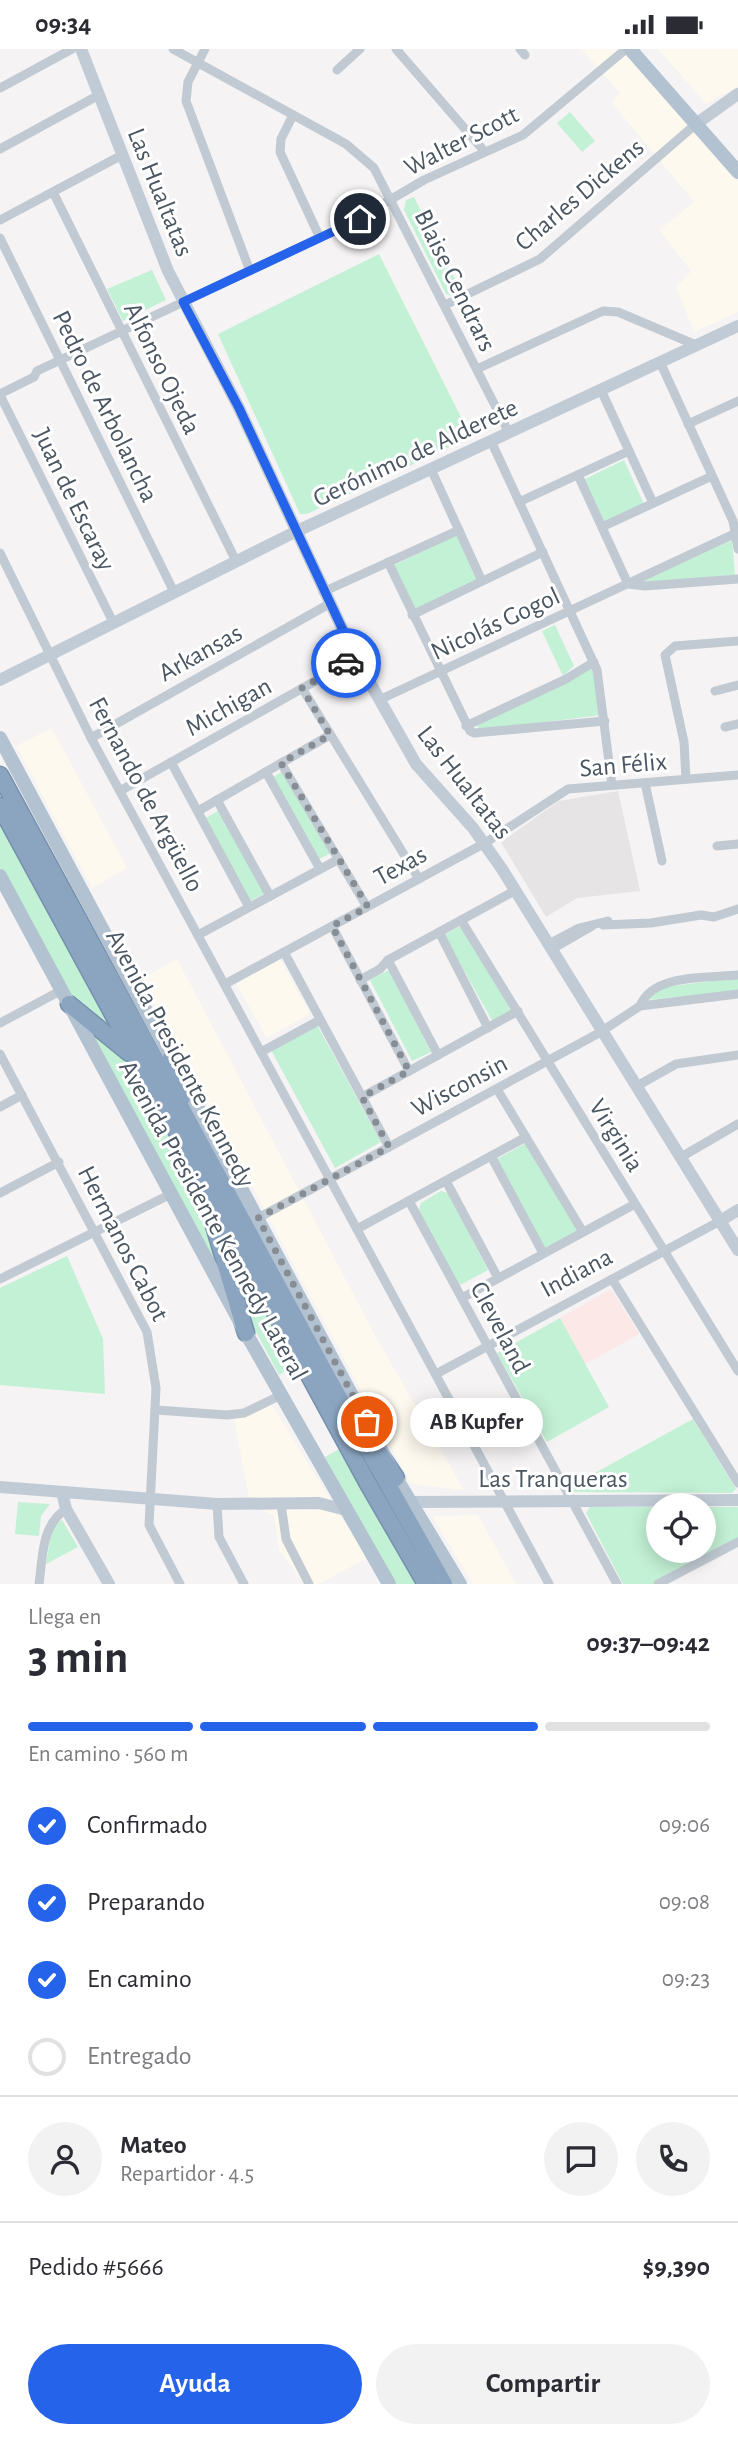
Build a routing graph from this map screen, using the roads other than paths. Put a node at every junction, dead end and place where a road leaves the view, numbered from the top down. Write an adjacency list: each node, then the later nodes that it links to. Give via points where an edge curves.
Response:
1 (72, 49): 11 (street)
2 (81, 49): 13 (street, Las Hualtatas)
3 (173, 49): 9 (street, Blaise Cendrars)
4 (205, 49): 9 (street)
5 (360, 49): 10 (street)
6 (396, 49): 17 (street)
7 (628, 49): 15 (main road); 17 (street, Walter Scott, via 533,128)
8 (643, 49): 15 (main road)
9 (198, 61): 14 (street, Blaise Cendrars); 26 (street, via 186,87 186,101)
10 (337, 70)
11 (0, 88)
12 (738, 94): 15 (street)
13 (99, 95): 16 (street); 18 (street, Las Hualtatas)
14 (293, 115): 22 (street, Blaise Cendrars, via 360,153); 25 (street, via 281,138 280,152)
15 (699, 121): 19 (main road); 20 (main road); 28 (street, Charles Dickens, via 540,259)
16 (0, 149)
17 (485, 152): 22 (street, Walter Scott)
18 (122, 155): 21 (street); 27 (street, Las Hualtatas)
19 (738, 159)
20 (738, 172)
21 (53, 192): 23 (street); 30 (street, Alfonso Ojeda)
22 (392, 199): 25 (street, Walter Scott); 28 (street, Blaise Cendrars)
23 (0, 220)
24 (0, 238): 34 (street, Pedro de Arbolancha)
25 (320, 238): 26 (street, Walter Scott)
26 (250, 271): 27 (street, Walter Scott)
27 (183, 302): 30 (street, Walter Scott); 52 (street, Las Hualtatas, via 239,408)
28 (445, 305): 36 (street, Blaise Cendrars)
29 (738, 326): 32 (street, Gerónimo de Alderete)
30 (121, 329): 34 (street, Walter Scott); 56 (street, Alfonso Ojeda)
31 (676, 338): 32 (street); 33 (street); 36 (street, via 618,312 603,311)
32 (696, 345): 33 (street, Gerónimo de Alderete)
33 (683, 351): 35 (street, Gerónimo de Alderete)
34 (60, 360): 38 (street, Walter Scott); 61 (street, Pedro de Arbolancha)
35 (660, 362): 37 (street, Gerónimo de Alderete); 40 (street)
36 (477, 369): 41 (street, Blaise Cendrars)
37 (601, 390): 41 (street, Gerónimo de Alderete); 43 (street)
38 (0, 395): 65 (street, Juan de Escaray)
39 (738, 401): 40 (street)
40 (688, 424): 46 (street)
41 (509, 433): 42 (street, Gerónimo de Alderete)
42 (491, 441): 44 (street, Gerónimo de Alderete); 47 (street)
43 (629, 451): 45 (street); 48 (street)
44 (431, 469): 50 (street); 52 (street, Gerónimo de Alderete)
45 (578, 475): 47 (street); 49 (street)
46 (712, 476): 48 (street); 51 (street)
47 (519, 502): 54 (street)
48 (653, 503): 49 (street)
49 (602, 527): 60 (street)
50 (459, 530): 57 (street, Arkansas); 59 (street)
51 (737, 532): 53 (street); 60 (street, Nicolás Gogol)
52 (295, 533): 56 (street, Gerónimo de Alderete); 62 (street, Las Hualtatas)
53 (738, 549)
54 (543, 552): 59 (street); 63 (street)
55 (0, 553): 67 (street, Fernando de Argüello)
56 (236, 561): 61 (street, Gerónimo de Alderete)
57 (388, 562): 62 (street, Arkansas); 64 (street)
58 (738, 579): 60 (street, Nicolás Gogol)
59 (482, 581): 64 (street)
60 (628, 584): 63 (street, Nicolás Gogol)
61 (174, 592): 65 (street, Gerónimo de Alderete)
62 (326, 598): 68 (street, Las Hualtatas); 82 (street, Arkansas)
63 (570, 612): 69 (street); 70 (street, Nicolás Gogol)
64 (412, 615): 70 (street)
65 (113, 622): 67 (street, Gerónimo de Alderete)
66 (738, 641): 88 (street, via 675,646 665,656 684,742)
67 (50, 654): 71 (street, Gerónimo de Alderete); 82 (street, Fernando de Argüello)
68 (356, 658): 73 (street, Michigan); 75 (street, Las Hualtatas)
69 (594, 662): 76 (street); 78 (street)
70 (439, 672): 75 (street, Nicolás Gogol); 78 (street)
71 (0, 680)
72 (738, 685): 74 (street)
73 (302, 688): 80 (street); 83 (street, Michigan)
74 (715, 691)
75 (379, 700): 95 (street, Las Hualtatas, via 425,775)
76 (605, 721): 78 (street, via 474,733); 90 (street)
77 (738, 724): 79 (street)
78 (466, 726)
79 (725, 727)
80 (330, 735): 84 (street); 102 (street)
81 (0, 738): 130 (main road, Avenida Presidente Kennedy Lateral)
82 (91, 738): 91 (street, Fernando de Argüello)
83 (171, 762): 91 (street, Michigan); 94 (street)
84 (281, 763): 85 (street); 98 (street)
85 (266, 772): 92 (street); 100 (street)
86 (0, 775): 140 (highway, Avenida Presidente Kennedy)
87 (738, 775): 88 (street, San Félix)
88 (686, 779): 89 (street, San Félix)
89 (645, 783): 90 (street, San Félix); 99 (street)
90 (612, 785): 95 (street, San Félix, via 558,793)
91 (120, 791): 111 (street, Fernando de Argüello)
92 (217, 800): 94 (street); 104 (street)
93 (0, 806): 133 (highway, Avenida Presidente Kennedy)
94 (198, 811): 106 (street)
95 (485, 843): 102 (street, Texas); 103 (street, Las Hualtatas)
96 (738, 844): 97 (street)
97 (717, 846)
98 (339, 859): 100 (street); 105 (street)
99 (662, 861)
100 (320, 869): 104 (street)
101 (0, 876): 119 (main road, Avenida Presidente Kennedy Lateral)
102 (419, 879): 105 (street, Texas)
103 (516, 890): 108 (street); 112 (street, Las Hualtatas)
104 (270, 896): 106 (street)
105 (368, 907): 109 (street, Texas)
106 (250, 908): 111 (street)
107 (736, 912): 112 (street, via 579,928)
108 (461, 920): 110 (street); 121 (street, Virginia)
109 (332, 926): 113 (street, Texas); 116 (street)
110 (439, 932): 114 (street); 124 (street)
111 (198, 935): 117 (street, Fernando de Argüello)
112 (550, 946): 125 (street, Las Hualtatas)
113 (284, 952): 117 (street, Texas); 122 (street)
114 (388, 960): 116 (street); 128 (street)
115 (738, 975): 120 (street, Wisconsin, via 663,984 649,992)
116 (360, 980): 132 (street)
117 (225, 984): 126 (street, Fernando de Argüello)
118 (738, 994): 120 (street, Wisconsin)
119 (65, 997): 123 (street); 133 (highway, via 116,1040); 150 (main road, Avenida Presidente Kennedy Lateral)
120 (640, 1006): 125 (street, Wisconsin)
121 (518, 1011): 124 (street); 131 (street, Virginia)
122 (320, 1020): 126 (street); 137 (street)
123 (0, 1023)
124 (488, 1028): 128 (street)
125 (603, 1031): 131 (street, Wisconsin); 134 (street, Las Hualtatas)
126 (261, 1052): 147 (street, Fernando de Argüello)
127 (0, 1054): 136 (street, Hermanos Cabot)
128 (439, 1055): 132 (street)
129 (738, 1055): 134 (street, via 676,1064)
130 (171, 1058): 140 (highway); 154 (main road, Avenida Presidente Kennedy Lateral)
131 (547, 1061): 135 (street, Wisconsin); 152 (street, Virginia)
132 (409, 1071): 137 (street)
133 (146, 1075): 144 (highway, Avenida Presidente Kennedy)
134 (637, 1086): 145 (street, Las Hualtatas)
135 (496, 1089): 141 (street); 142 (street, Wisconsin)
136 (22, 1095): 138 (street); 146 (street, Hermanos Cabot)
137 (362, 1097): 142 (street)
138 (0, 1107)
139 (738, 1124): 145 (street)
140 (196, 1137): 170 (highway, Avenida Presidente Kennedy)
141 (526, 1137): 143 (street); 157 (street)
142 (389, 1147): 147 (street, Wisconsin)
143 (491, 1156): 148 (street); 161 (street)
144 (190, 1157): 166 (highway); 195 (highway, Avenida Presidente Kennedy)
145 (681, 1157): 155 (street, Las Hualtatas)
146 (59, 1161): 149 (street); 158 (street, Hermanos Cabot)
147 (330, 1179): 154 (street, Wisconsin); 156 (street, Fernando de Argüello)
148 (446, 1181): 151 (street); 162 (street)
149 (0, 1193)
150 (171, 1194): 158 (street); 166 (main road, Avenida Presidente Kennedy Lateral)
151 (409, 1201): 156 (street); 165 (street, Cleveland)
152 (635, 1203): 157 (street); 160 (street, Virginia)
153 (738, 1210): 155 (street, Indiana)
154 (258, 1218): 173 (main road, Avenida Presidente Kennedy Lateral)
155 (720, 1221): 159 (street, Las Hualtatas); 160 (street, Indiana)
156 (357, 1229): 169 (street, Fernando de Argüello)
157 (583, 1232): 161 (street)
158 (96, 1233): 163 (street); 172 (street, Hermanos Cabot, via 147,1332 155,1369)
159 (738, 1250)
160 (664, 1251): 164 (street, Indiana); 168 (street, Virginia)
161 (544, 1253): 162 (street)
162 (498, 1278): 165 (street)
163 (0, 1279)
164 (612, 1279): 167 (street, Indiana); 174 (street)
165 (462, 1298): 167 (street, Cleveland)
166 (246, 1333): 171 (main road, Avenida Presidente Kennedy Lateral)
167 (488, 1346): 169 (street, Indiana); 181 (street, Cleveland)
168 (738, 1371)
169 (436, 1374): 180 (street, Fernando de Argüello)
170 (329, 1380): 173 (highway); 196 (highway, Avenida Presidente Kennedy)
171 (281, 1395): 172 (street, via 227,1415); 175 (main road, Avenida Presidente Kennedy Lateral)
172 (156, 1410): 178 (street, Hermanos Cabot)
173 (396, 1478): 182 (main road, Avenida Presidente Kennedy Lateral)
174 (738, 1483)
175 (332, 1485): 183 (street, via 330,1496); 187 (main road, Avenida Presidente Kennedy Lateral)
176 (0, 1487): 177 (street)
177 (62, 1492): 178 (street); 186 (street)
178 (148, 1499): 184 (street); 191 (street, Hermanos Cabot, via 151,1531)
179 (738, 1500): 181 (street, Las Tranqueras)
180 (505, 1501): 181 (street, Las Tranqueras); 182 (street, Las Tranqueras); 198 (street, Fernando de Argüello)
181 (573, 1501): 199 (street, Cleveland)
182 (410, 1502): 197 (main road, Avenida Presidente Kennedy Lateral)
183 (319, 1503): 185 (street); 187 (street)
184 (217, 1504): 185 (street); 192 (street, via 219,1537)
185 (281, 1504): 193 (street, via 286,1539)
186 (66, 1509): 189 (street, via 46,1534); 190 (street)
187 (346, 1510): 194 (main road, Avenida Presidente Kennedy Lateral)
188 (738, 1542): 200 (street)
189 (39, 1584)
190 (109, 1584)
191 (180, 1584)
192 (244, 1584)
193 (309, 1584)
194 (389, 1584)
195 (426, 1584)
196 (444, 1584)
197 (460, 1584)
198 (549, 1584)
199 (617, 1584)
200 (658, 1584)

